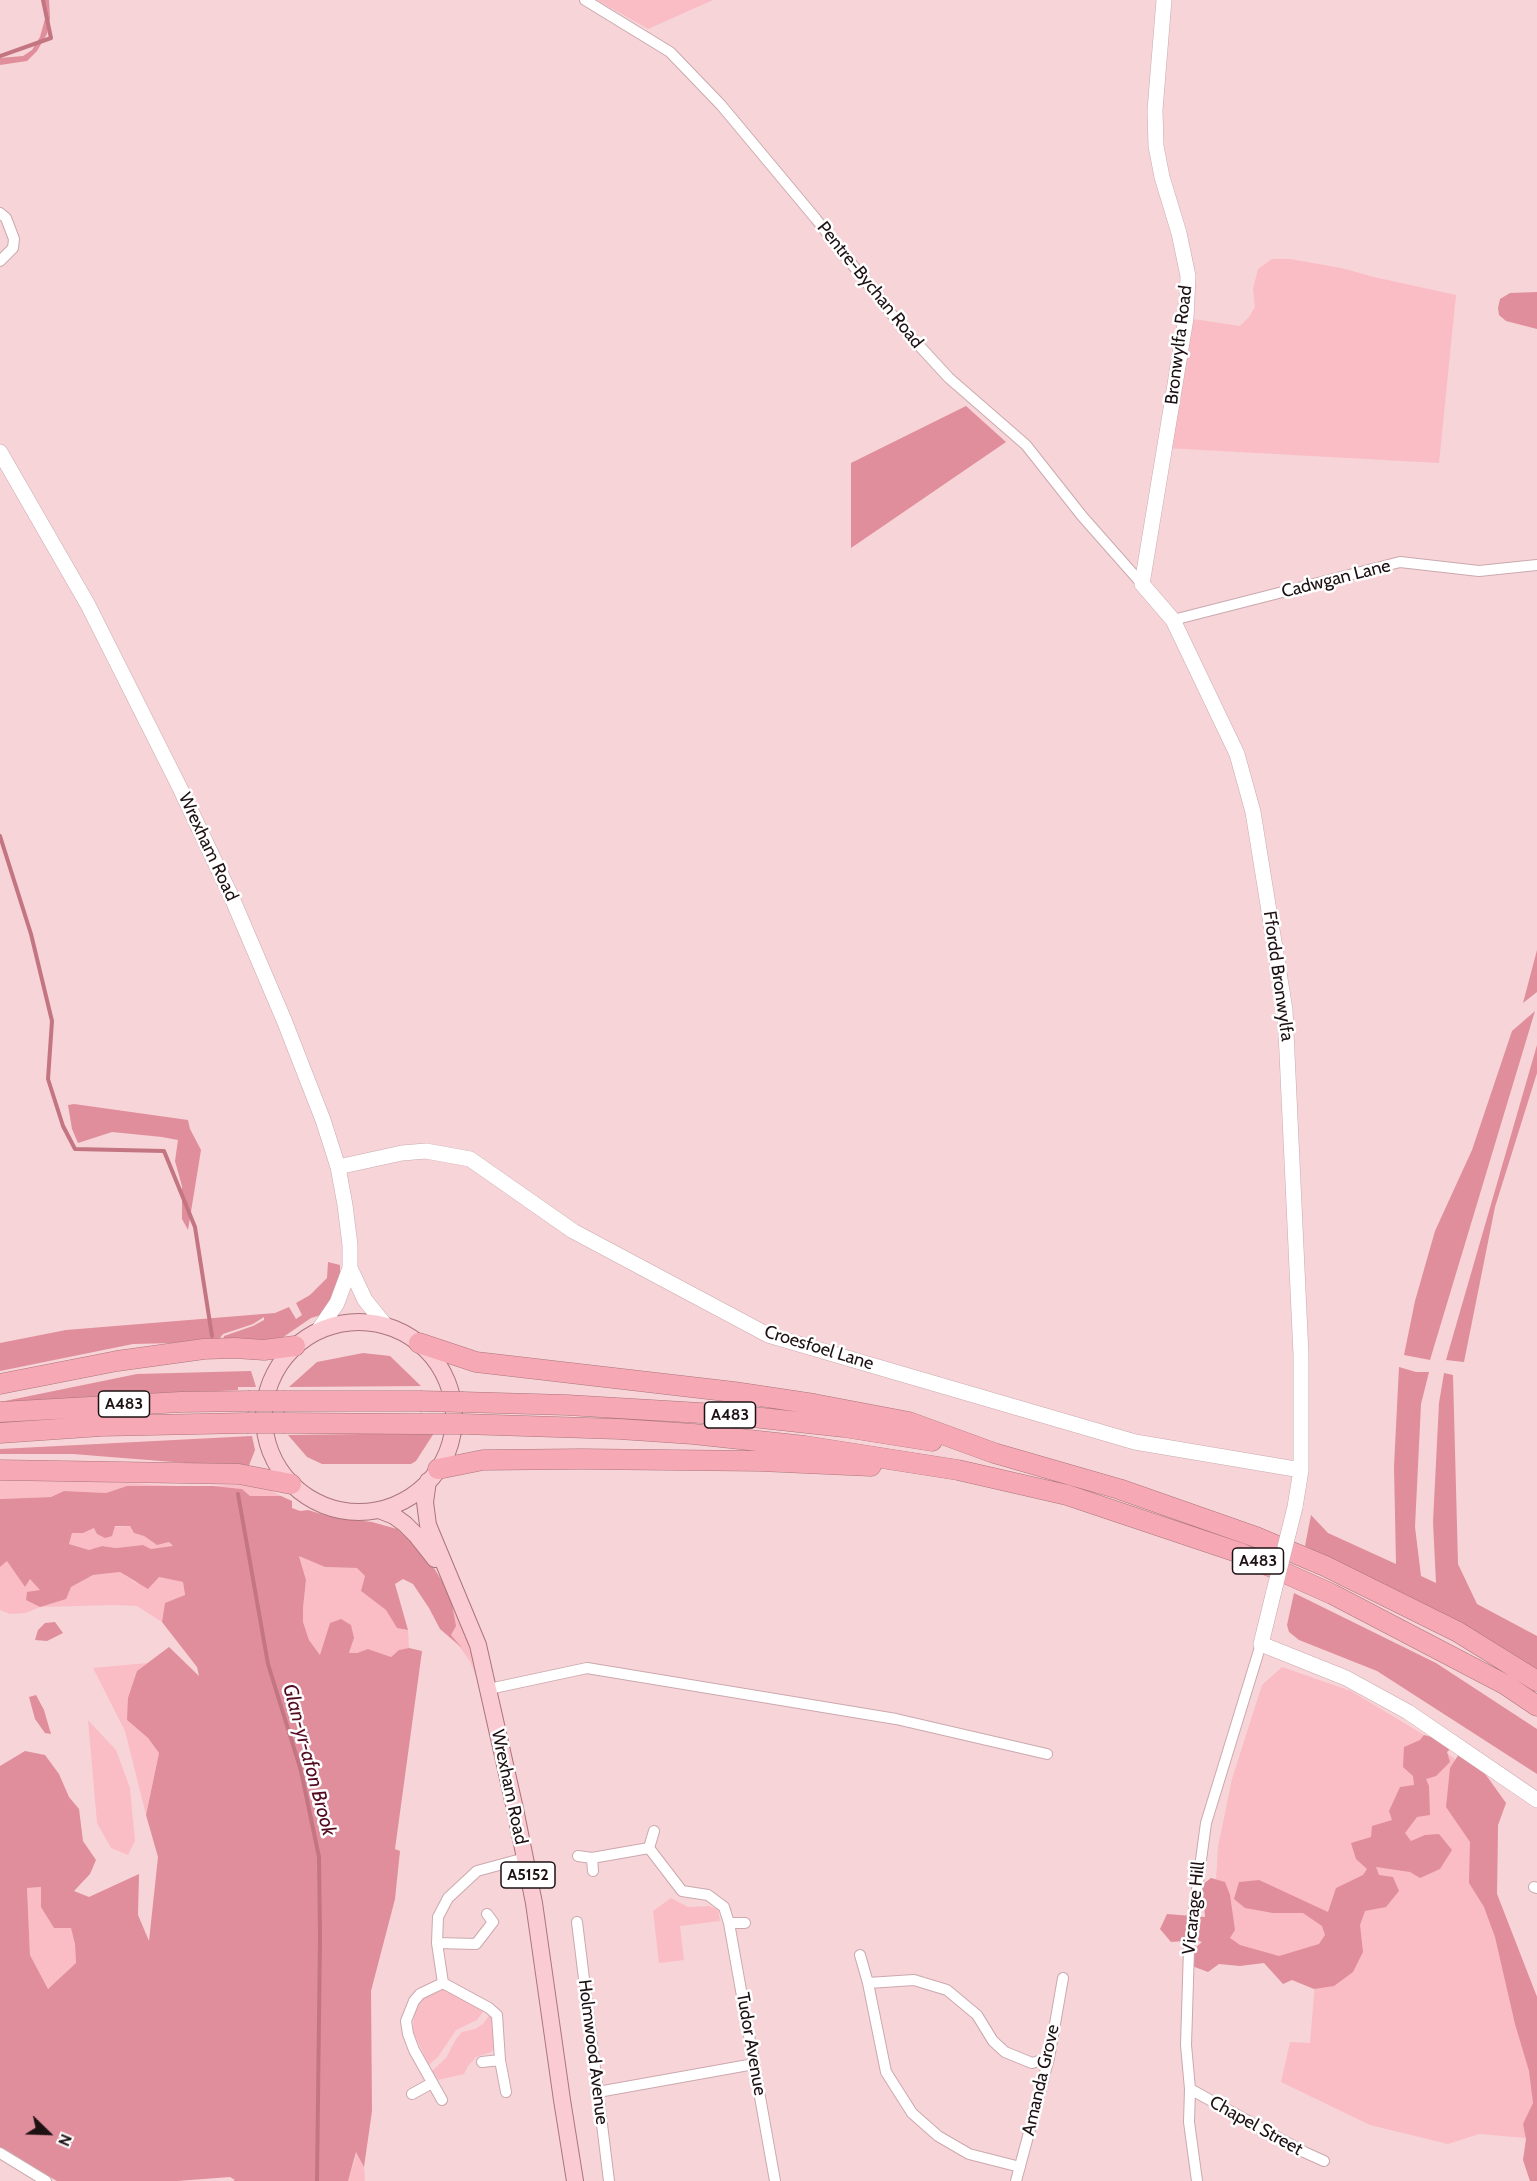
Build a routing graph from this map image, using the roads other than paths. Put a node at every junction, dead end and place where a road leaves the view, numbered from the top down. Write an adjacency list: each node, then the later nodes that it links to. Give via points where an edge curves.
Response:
1 (585, 0): 7 (street, Pentre-Bychan Road, via 670,52 721,105 902,327 949,378 1026,445)
2 (1164, 0): 7 (main road, Bronwylfa Road, via 1156,146 1188,276 1187,308)
3 (0, 213): 4 (street, via 15,239 13,248)
4 (0, 261)
5 (0, 452): 9 (main road, Wrexham Road, via 88,605 182,790 297,1053)
6 (1537, 565): 8 (street, Cadwgan Lane, via 1479,572 1400,562)
7 (1142, 584): 8 (main road, Ffordd Bronwylfa)
8 (1173, 620): 21 (main road, Ffordd Bronwylfa, via 1237,754 1253,812 1286,1010 1301,1355)
9 (338, 1167): 10 (main road, Wrexham Road); 21 (main road, Croesfoel Lane, via 426,1151 470,1159 573,1231 768,1335 1135,1442)
10 (350, 1268): 11 (main road, Wrexham Road, via 365,1300); 12 (main road, Wrexham Road, via 342,1293)
11 (386, 1326): 12 (main road, via 352,1322); 13 (main road)
12 (318, 1331): 14 (main road)
13 (419, 1343): 18 (highway, via 477,1362 734,1392 909,1422); 22 (main road, via 435,1360 452,1402 448,1448)
14 (295, 1346): 15 (highway, via 204,1349); 23 (main road, via 276,1370 265,1399 264,1429 273,1459)
15 (0, 1384)
16 (0, 1412): 18 (highway, A483, bridge, via 248,1401 420,1401 648,1409 781,1420)
17 (0, 1433): 20 (highway, A483, bridge, via 247,1423 537,1426 693,1434 817,1447)
18 (994, 1452): 27 (highway, A483, via 1119,1489 1266,1541 1458,1632)
19 (0, 1470): 23 (highway, via 239,1474)
20 (958, 1470): 22 (highway, via 760,1461 581,1459 483,1460); 29 (highway, A483, via 1067,1495 1240,1553 1412,1635)
21 (1301, 1470): 26 (main road, bridge)
22 (433, 1475): 24 (main road, via 406,1499); 25 (main road, Wrexham Road / A5152, via 425,1514)
23 (291, 1484): 24 (main road, via 316,1503 347,1511)
24 (379, 1510): 25 (main road, Wrexham Road / A5152, via 394,1516 416,1534)
25 (449, 1576): 28 (main road, Wrexham Road / A5152, via 478,1645)
26 (1261, 1644): 31 (main road, via 1346,1678 1408,1712); 52 (street, Vicarage Hill, via 1206,1823 1200,1858 1189,1949 1186,2045)
27 (1537, 1680)
28 (489, 1689): 30 (street, via 587,1668 896,1719); 35 (main road, Wrexham Road / A5152)
29 (1537, 1706)
30 (1047, 1754)
31 (1537, 1800)
32 (654, 1831): 33 (street)
33 (650, 1848): 36 (street); 40 (street, via 682,1891 708,1895 724,1907)
34 (578, 1856): 36 (street)
35 (525, 1858): 42 (street, via 477,1871 448,1898 438,1917); 61 (main road, Wrexham Road / A5152)
36 (592, 1858): 37 (street)
37 (593, 1871)
38 (487, 1914): 42 (street, via 493,1922 476,1944)
39 (577, 1922): 54 (street, Holmwood Avenue)
40 (729, 1923): 41 (street); 50 (street, Tudor Avenue)
41 (744, 1923)
42 (437, 1943): 45 (street)
43 (860, 1954): 46 (street)
44 (1064, 1978): 47 (street, Amanda Grove)
45 (443, 1983): 48 (street, via 497,2015); 51 (street, via 420,1994 406,2021 414,2050)
46 (868, 1983): 47 (street, via 914,1980 947,1990 977,2015 1005,2052 1032,2063); 59 (street, via 886,2072 912,2113 938,2136 969,2154)
47 (1049, 2058): 59 (street, Amanda Grove)
48 (500, 2060): 49 (street); 53 (street)
49 (482, 2062)
50 (754, 2064): 54 (street); 63 (street, Tudor Avenue)
51 (432, 2083): 55 (street); 56 (street)
52 (1190, 2089): 58 (street, Chapel Street); 65 (street, Vicarage Hill, via 1188,2122)
53 (506, 2092)
54 (598, 2092): 62 (street, Holmwood Avenue)
55 (412, 2094)
56 (442, 2100)
57 (0, 2153): 60 (street)
58 (1323, 2160)
59 (1020, 2168): 64 (street, Amanda Grove)
60 (46, 2181)
61 (575, 2181)
62 (609, 2181)
63 (775, 2181)
64 (1016, 2181)
65 (1197, 2181)

